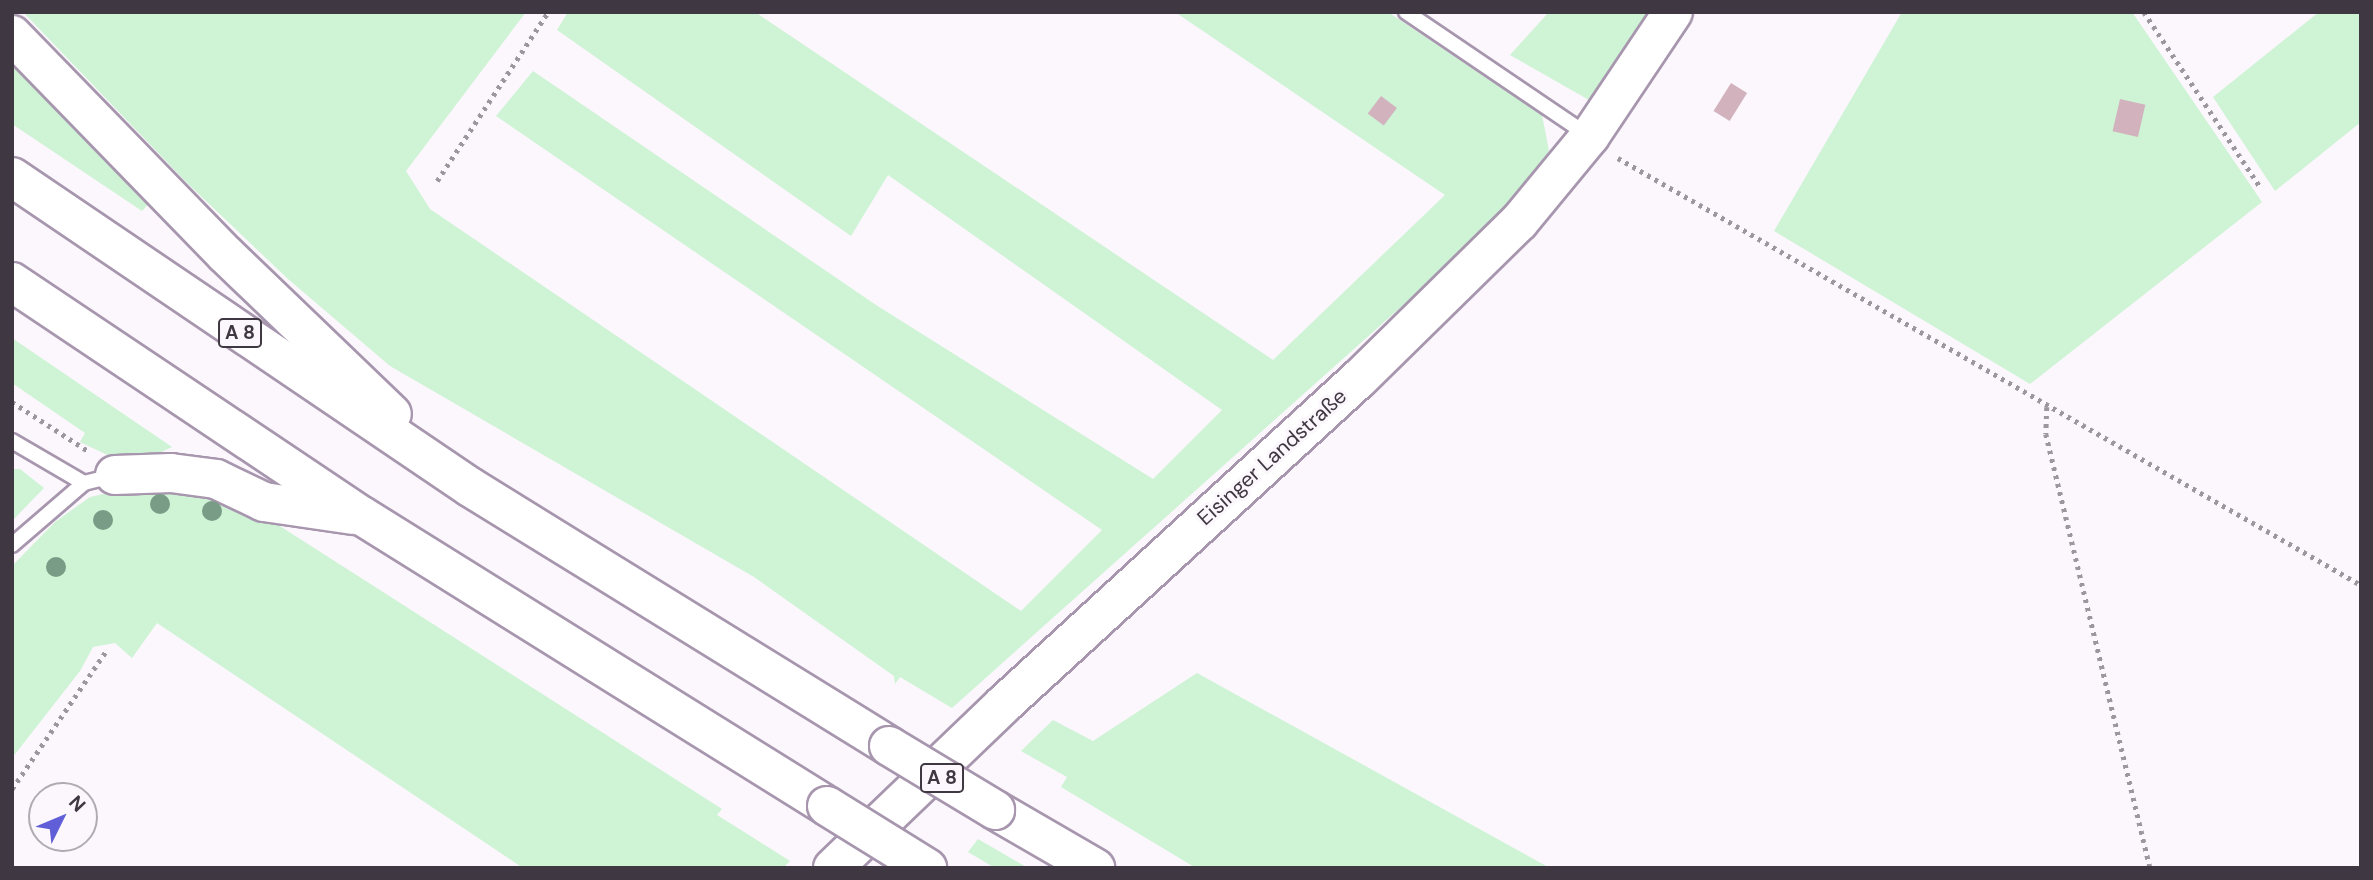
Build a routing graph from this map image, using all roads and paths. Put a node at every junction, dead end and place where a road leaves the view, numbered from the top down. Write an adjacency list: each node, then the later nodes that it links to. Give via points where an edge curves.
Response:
1 (548, 12): 8 (path)
2 (1406, 12): 6 (lane)
3 (1673, 12): 6 (main road, Eisinger Landstraße)
4 (2144, 12): 9 (path)
5 (12, 34): 15 (main road, via 225,254)
6 (1590, 136): 12 (path, via 1610,154 1679,196); 21 (main road, Eisinger Landstraße, via 1520,222 1442,299)
7 (12, 177): 15 (main road, A 8)
8 (437, 181)
9 (2261, 188)
10 (12, 282): 16 (main road)
11 (12, 402): 14 (path, via 75,446 114,460)
12 (2047, 407): 18 (path); 24 (path, via 2046,434)
13 (12, 441): 14 (lane)
14 (103, 478): 16 (main road, via 171,473 216,479 264,502); 17 (lane)
15 (470, 487): 23 (main road, A 8, bridge)
16 (362, 516): 22 (main road, bridge)
17 (12, 545)
18 (2361, 585)
19 (106, 651): 20 (path)
20 (12, 789)
21 (833, 868)
22 (927, 868)
23 (1096, 868)
24 (2150, 868)

